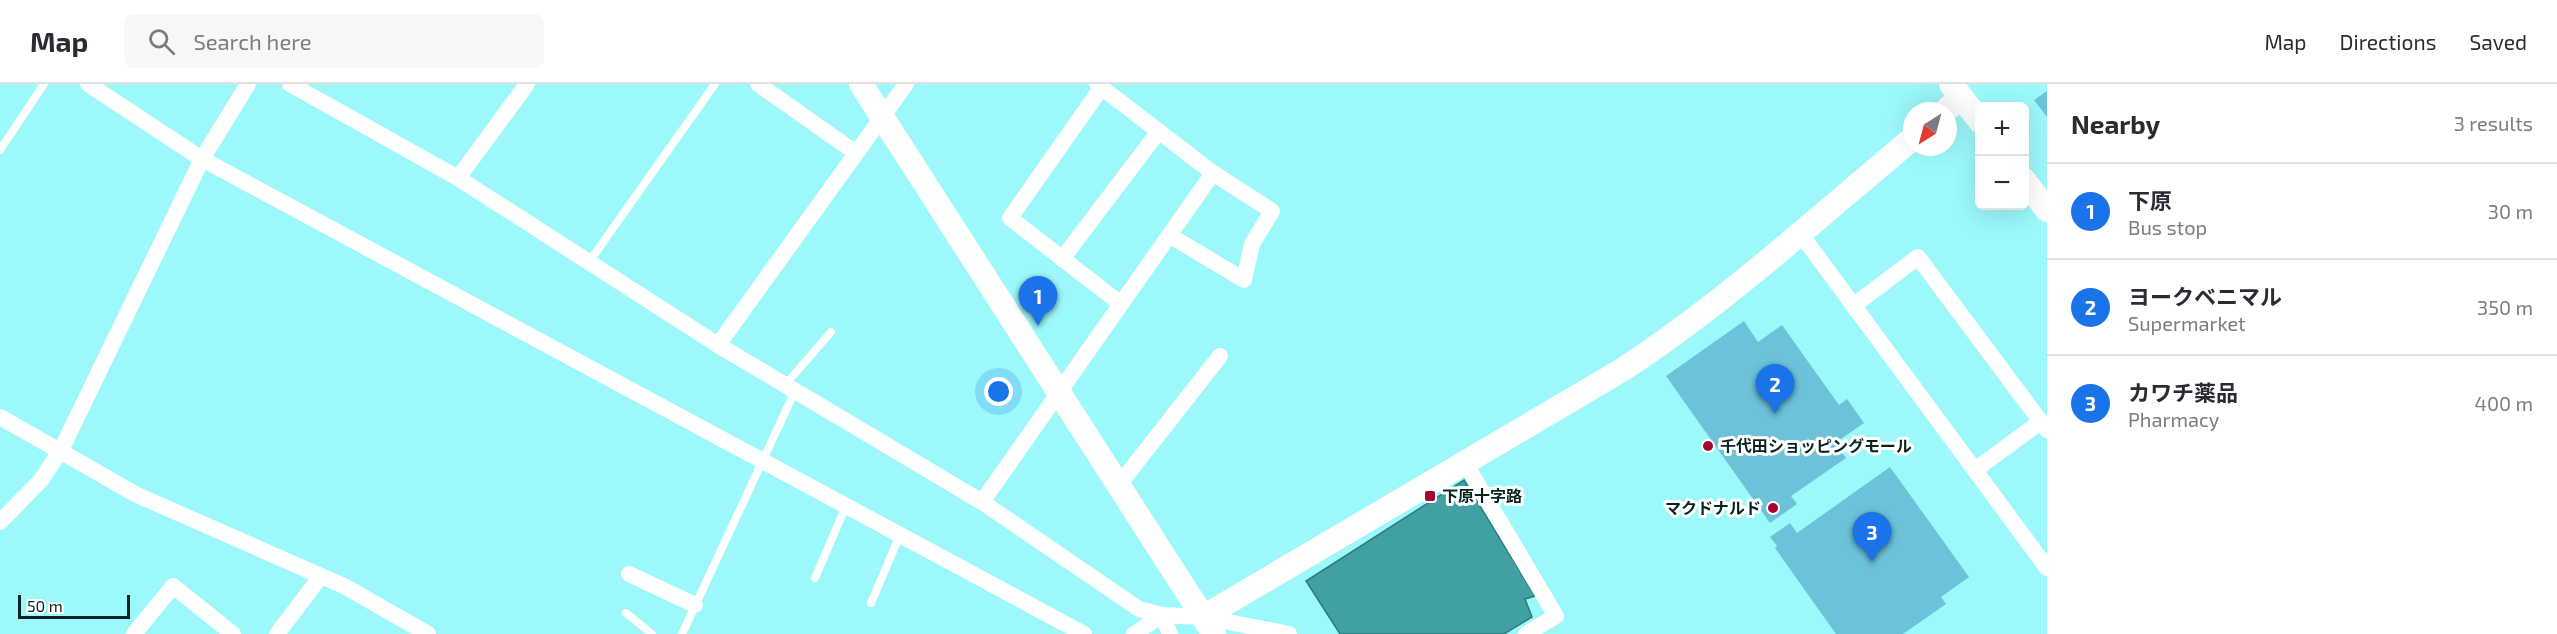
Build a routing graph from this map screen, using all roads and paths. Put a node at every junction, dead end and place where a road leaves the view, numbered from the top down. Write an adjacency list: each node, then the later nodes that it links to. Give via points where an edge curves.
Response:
1 (44, 84): 16 (lane)
2 (88, 84): 18 (street)
3 (248, 84): 18 (street)
4 (290, 84): 20 (street)
5 (527, 84): 20 (street)
6 (715, 84): 26 (lane)
7 (758, 84): 17 (street)
8 (861, 84): 12 (street)
9 (906, 84): 12 (street)
10 (1100, 86): 14 (street); 25 (street, via 1010,218)
11 (1952, 97): 13 (street)
12 (882, 117): 17 (street); 33 (street)
13 (1975, 117)
14 (1159, 131): 19 (street); 25 (street)
15 (1903, 147): 23 (street)
16 (0, 150)
17 (856, 153): 30 (street)
18 (202, 159): 36 (street); 37 (street)
19 (1213, 173): 24 (street); 24 (street, via 1272,211 1252,244 1245,280)
20 (458, 178): 26 (street)
21 (2029, 185): 22 (street)
22 (2046, 207)
23 (1800, 233): 28 (street); 38 (street, via 1673,336 1622,370)
24 (1169, 235): 27 (street)
25 (1062, 259): 27 (street)
26 (589, 262): 30 (street)
27 (1121, 304): 33 (street)
28 (1853, 306): 35 (street, via 1918,257); 39 (street)
29 (831, 332): 32 (lane)
30 (718, 345): 32 (street)
31 (1220, 356): 40 (street)
32 (790, 388): 37 (lane); 41 (street)
33 (1058, 393): 40 (street); 41 (street)
34 (0, 417): 36 (street)
35 (2044, 426): 39 (street)
36 (61, 450): 43 (street, via 41,480); 47 (street, via 137,495)
37 (763, 461): 42 (street); 50 (lane)
38 (1464, 461): 53 (street); 64 (street, via 1556,616)
39 (1975, 470): 45 (street)
40 (1118, 486): 53 (street)
41 (982, 502): 52 (street, via 1139,609)
42 (846, 506): 44 (street); 48 (lane)
43 (0, 522)
44 (900, 535): 49 (lane); 60 (street)
45 (2047, 568)
46 (629, 574): 50 (street)
47 (321, 576): 56 (street); 57 (street)
48 (815, 578)
49 (870, 603)
50 (695, 605): 59 (lane)
51 (626, 614): 58 (lane)
52 (1162, 615): 53 (street); 61 (street); 62 (street)
53 (1209, 625): 63 (street)
54 (134, 634): 55 (street, via 173,586)
55 (233, 634)
56 (277, 634)
57 (428, 634)
58 (652, 634)
59 (682, 634)
60 (1084, 634)
61 (1134, 634)
62 (1170, 634)
63 (1289, 634)
64 (1526, 634)

